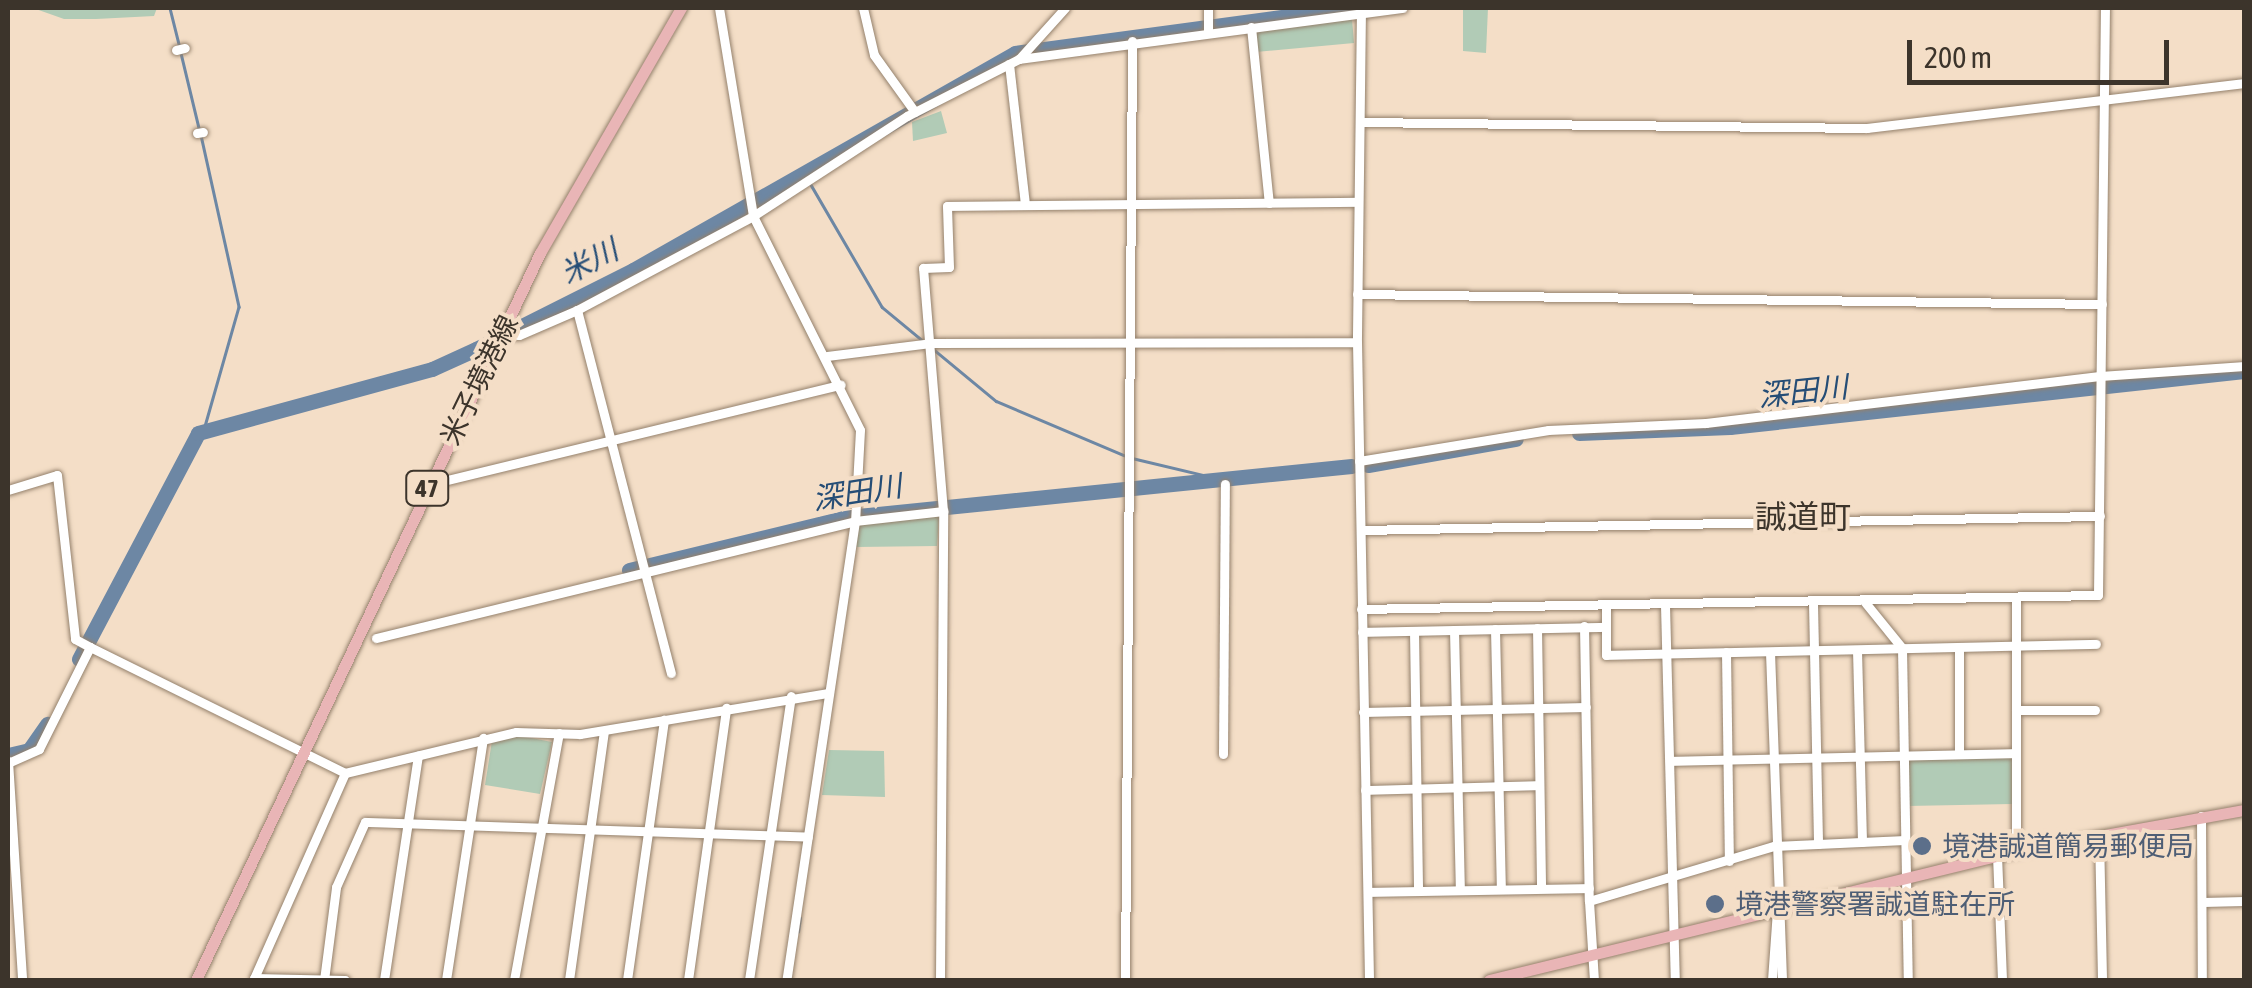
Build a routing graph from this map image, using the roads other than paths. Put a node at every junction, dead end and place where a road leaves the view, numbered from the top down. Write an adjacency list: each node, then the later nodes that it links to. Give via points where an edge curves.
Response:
1 (680, 8): 26 (main road, 米子境港線 / 47)
2 (719, 8): 22 (street)
3 (863, 8): 16 (street, via 874,55)
4 (1065, 8): 12 (street)
5 (1208, 8): 10 (street)
6 (1403, 8): 8 (street)
7 (2105, 8): 15 (street)
8 (1361, 10): 9 (street); 17 (street)
9 (1251, 27): 10 (street); 20 (street)
10 (1208, 32): 11 (street)
11 (1132, 42): 12 (street); 19 (street)
12 (1019, 58): 13 (street)
13 (1009, 64): 16 (street); 21 (street)
14 (2244, 83): 15 (street)
15 (2105, 101): 17 (street, via 1867,128); 24 (street)
16 (915, 112): 22 (street)
17 (1360, 122): 18 (street)
18 (1358, 202): 20 (street); 23 (street)
19 (1130, 203): 20 (street); 21 (street); 27 (street)
20 (1269, 203)
21 (1025, 204): 29 (street, via 947,206 949,267 923,268)
22 (753, 216): 25 (street); 30 (street)
23 (1357, 294): 24 (street); 28 (street)
24 (2102, 304): 32 (street)
25 (577, 310): 26 (street, via 518,335); 34 (street)
26 (501, 334): 84 (main road, 米子境港線 / 47)
27 (1128, 342): 28 (street); 29 (street); 148 (street)
28 (1357, 342): 35 (street)
29 (932, 344): 30 (street); 39 (street)
30 (827, 356): 33 (street)
31 (2244, 366): 32 (street)
32 (2101, 376): 35 (street, via 1706,423 1548,430); 40 (street)
33 (841, 384): 34 (street); 41 (street, via 860,430)
34 (612, 440): 36 (street); 43 (street)
35 (1358, 461): 42 (street)
36 (447, 480)
37 (1225, 484): 86 (street)
38 (8, 490): 60 (street, via 58,475 76,640)
39 (943, 511): 41 (street); 147 (street)
40 (2100, 516): 42 (street); 44 (street, via 2098,594)
41 (854, 521): 43 (street); 69 (street)
42 (1360, 530): 49 (street)
43 (645, 571): 57 (street); 68 (street)
44 (2016, 597): 45 (street); 59 (street)
45 (1864, 601): 46 (street); 62 (street)
46 (1813, 602): 48 (street); 63 (street)
47 (1606, 604): 48 (street); 49 (street); 51 (street)
48 (1665, 605): 67 (street)
49 (1361, 610): 56 (street)
50 (1584, 626): 51 (street); 52 (street); 71 (street)
51 (1606, 626): 67 (street, via 1606,654)
52 (1537, 628): 53 (street); 74 (street)
53 (1495, 629): 54 (street); 73 (street)
54 (1454, 630): 55 (street); 75 (street)
55 (1414, 631): 56 (street); 76 (street)
56 (1362, 632): 79 (street)
57 (376, 638)
58 (2096, 644): 59 (street)
59 (2016, 645): 61 (street); 77 (street)
60 (90, 647): 84 (street); 95 (street, via 39,749)
61 (1959, 647): 62 (street); 87 (street)
62 (1902, 648): 64 (street); 88 (street)
63 (1812, 650): 64 (street); 66 (street); 91 (street)
64 (1858, 650): 90 (street)
65 (1726, 652): 66 (street); 67 (street); 93 (street)
66 (1770, 652): 92 (street)
67 (1665, 653): 94 (street)
68 (671, 673)
69 (830, 693): 70 (street); 112 (street)
70 (792, 696): 72 (street); 110 (street)
71 (1586, 707): 74 (street); 124 (street)
72 (726, 708): 80 (street); 108 (street)
73 (1496, 708): 74 (street); 75 (street); 98 (street)
74 (1538, 708): 97 (street)
75 (1456, 709): 76 (street); 99 (street)
76 (1415, 710): 79 (street); 100 (street)
77 (2016, 710): 78 (street); 85 (street)
78 (2096, 710)
79 (1364, 712): 101 (street)
80 (664, 720): 81 (street); 109 (street)
81 (604, 731): 82 (street); 107 (street)
82 (559, 733): 83 (street); 106 (street)
83 (483, 738): 89 (street); 105 (street)
84 (304, 753): 96 (street); 136 (main road, 米子境港線 / 47)
85 (2016, 753): 87 (street); 117 (street)
86 (1223, 754)
87 (1959, 754): 88 (street)
88 (1904, 755): 90 (street); 113 (street)
89 (418, 756): 96 (street); 104 (street)
90 (1860, 756): 91 (street); 114 (street)
91 (1815, 757): 92 (street); 115 (street)
92 (1772, 758): 93 (street); 116 (street)
93 (1728, 759): 94 (street); 120 (street)
94 (1670, 761): 122 (street)
95 (8, 762): 118 (street)
96 (345, 773): 137 (street, via 254,978)
97 (1539, 785): 98 (street); 123 (street)
98 (1498, 786): 99 (street); 125 (street)
99 (1458, 787): 100 (street); 126 (street)
100 (1416, 788): 101 (street); 127 (street)
101 (1365, 790): 128 (street)
102 (2244, 810): 103 (main road)
103 (2201, 816): 111 (main road); 131 (street)
104 (408, 824): 105 (street); 137 (street, via 365,822 336,887); 139 (street)
105 (470, 824): 106 (street); 140 (street)
106 (537, 826): 107 (street); 141 (street)
107 (592, 828): 109 (street); 142 (street)
108 (708, 829): 109 (street); 110 (street); 144 (street)
109 (648, 830): 143 (street)
110 (772, 831): 112 (street); 145 (street)
111 (2098, 834): 117 (main road); 157 (street)
112 (808, 837): 146 (street)
113 (1905, 840): 114 (street); 121 (street)
114 (1862, 842): 115 (street)
115 (1818, 844): 116 (street)
116 (1774, 846): 120 (street); 132 (street)
117 (2016, 851): 119 (main road)
118 (10, 852): 135 (street)
119 (1997, 855): 121 (main road); 156 (street)
120 (1729, 861): 122 (street)
121 (1906, 877): 132 (main road); 155 (street)
122 (1671, 881): 129 (street); 133 (street)
123 (1541, 888): 124 (street); 125 (street)
124 (1589, 888): 129 (street)
125 (1501, 889): 126 (street)
126 (1460, 890): 127 (street)
127 (1418, 891): 128 (street)
128 (1368, 892): 149 (street)
129 (1589, 901): 134 (street)
130 (2244, 901): 131 (street)
131 (2202, 902): 158 (street)
132 (1777, 910): 133 (main road); 153 (street); 154 (street)
133 (1673, 934): 134 (main road); 152 (street)
134 (1590, 955): 150 (main road); 151 (street)
135 (22, 980)
136 (196, 980)
137 (324, 980): 138 (street)
138 (345, 980)
139 (384, 980)
140 (446, 980)
141 (514, 980)
142 (569, 980)
143 (627, 980)
144 (688, 980)
145 (749, 980)
146 (786, 980)
147 (940, 980)
148 (1125, 980)
149 (1369, 980)
150 (1489, 980)
151 (1594, 980)
152 (1675, 980)
153 (1772, 980)
154 (1782, 980)
155 (1908, 980)
156 (2002, 980)
157 (2102, 980)
158 (2202, 980)

